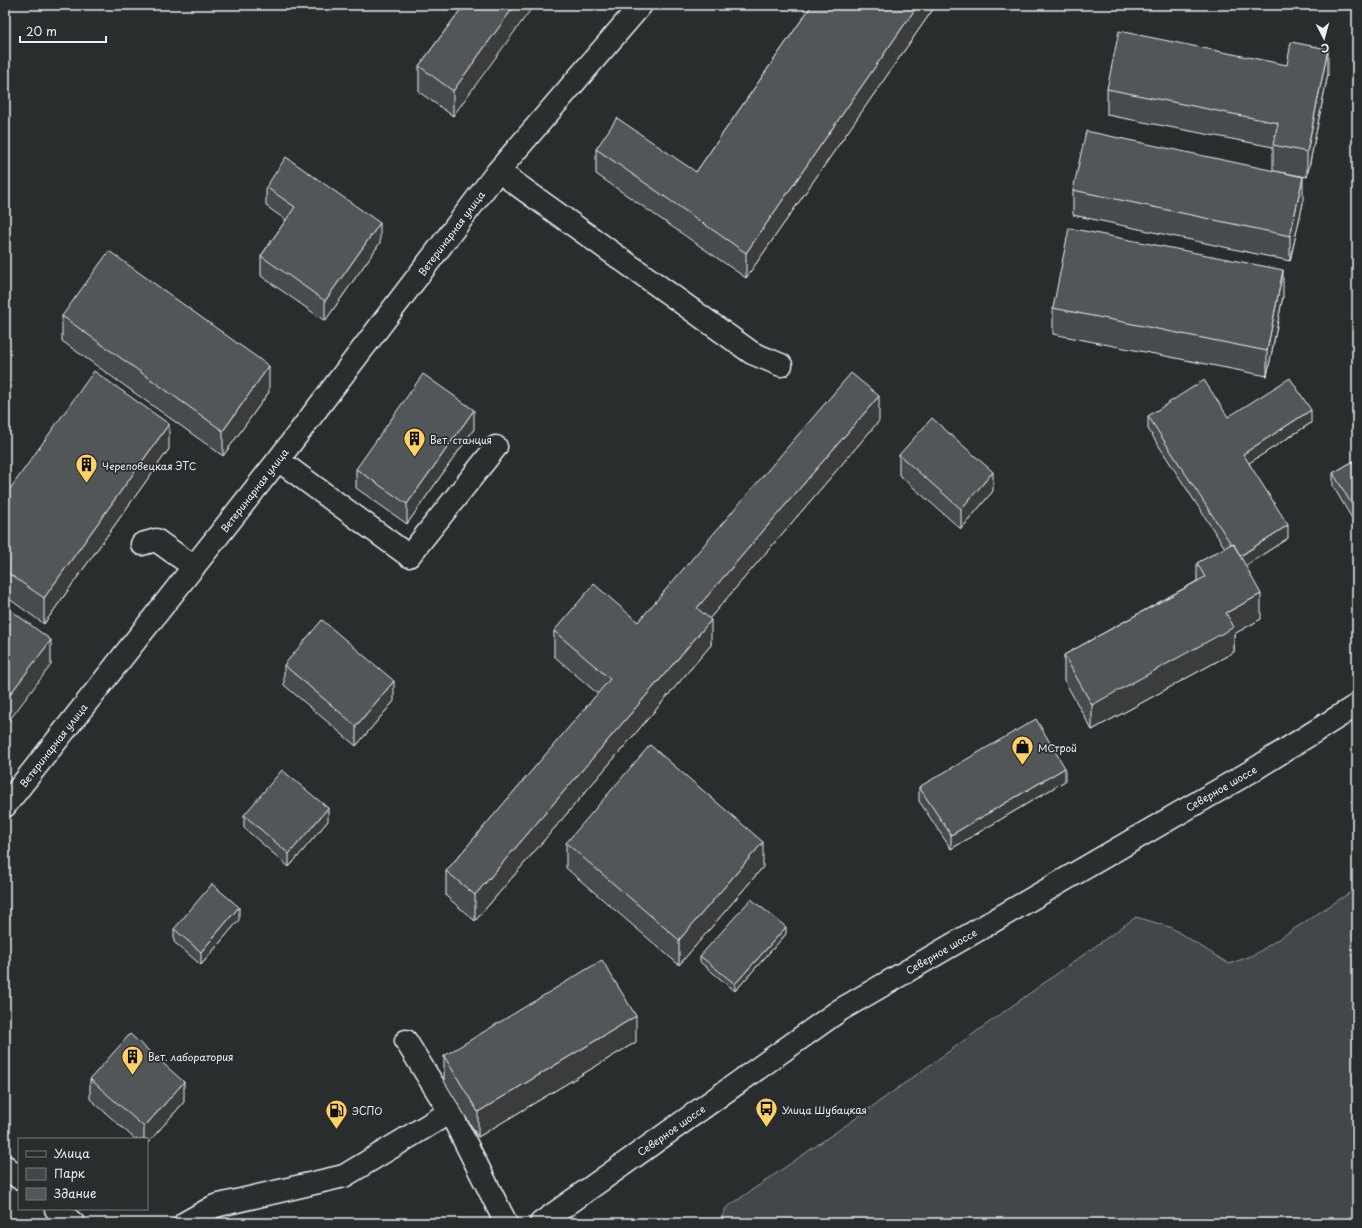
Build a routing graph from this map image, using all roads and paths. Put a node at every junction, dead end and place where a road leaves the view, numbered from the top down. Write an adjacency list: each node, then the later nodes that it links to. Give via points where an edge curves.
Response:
1 (641, 5): 2 (main road, Ветеринарная улица)
2 (498, 171): 3 (main road, via 752,353); 5 (main road, Ветеринарная улица)
3 (781, 365)
4 (496, 447): 5 (main road, via 409,556)
5 (278, 460): 7 (main road, Ветеринарная улица)
6 (142, 544): 7 (main road, via 156,540)
7 (194, 567): 9 (main road, Ветеринарная улица)
8 (1357, 705): 18 (main road, Северное шоссе, via 1250,772 840,1010)
9 (5, 806)
10 (406, 1041): 11 (main road)
11 (450, 1112): 16 (main road, via 344,1176 215,1206); 17 (main road)
12 (5, 1166): 13 (main road)
13 (18, 1177)
14 (57, 1210): 15 (main road)
15 (73, 1223)
16 (185, 1223)
17 (506, 1223)
18 (542, 1223)

